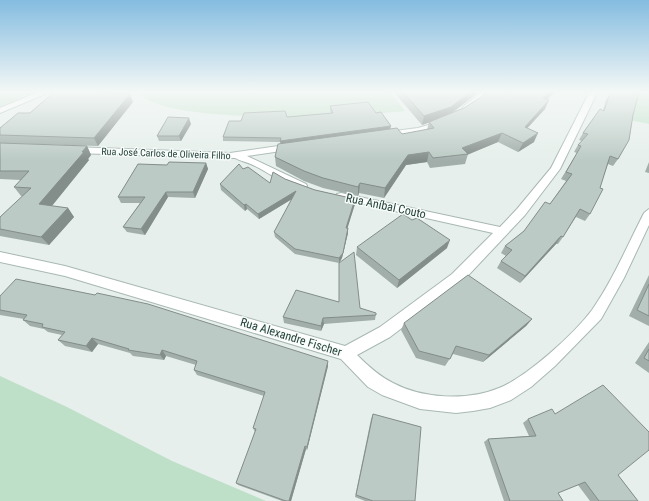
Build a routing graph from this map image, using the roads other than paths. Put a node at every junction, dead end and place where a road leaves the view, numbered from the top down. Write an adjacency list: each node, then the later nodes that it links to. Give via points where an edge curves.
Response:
1 (458, 114): 3 (street, via 436,126)
2 (582, 114): 10 (street, via 549,178 521,212)
3 (377, 136)
4 (299, 146): 6 (street, Rua José Carlos de Oliveira Filho)
5 (63, 150): 6 (street, Rua José Carlos de Oliveira Filho)
6 (230, 156): 7 (street, via 254,161 290,181)
7 (315, 190)
8 (328, 193): 10 (street, Rua Aníbal Couto)
9 (649, 212): 12 (street, Rua Alexandre Fischer, via 608,298 595,316 579,335 542,368 504,394 488,400 458,404 429,402 402,395 375,381)
10 (501, 231): 12 (street, via 457,278 384,332)
11 (0, 256): 12 (street, Rua Alexandre Fischer, via 65,270)
12 (346, 353)

